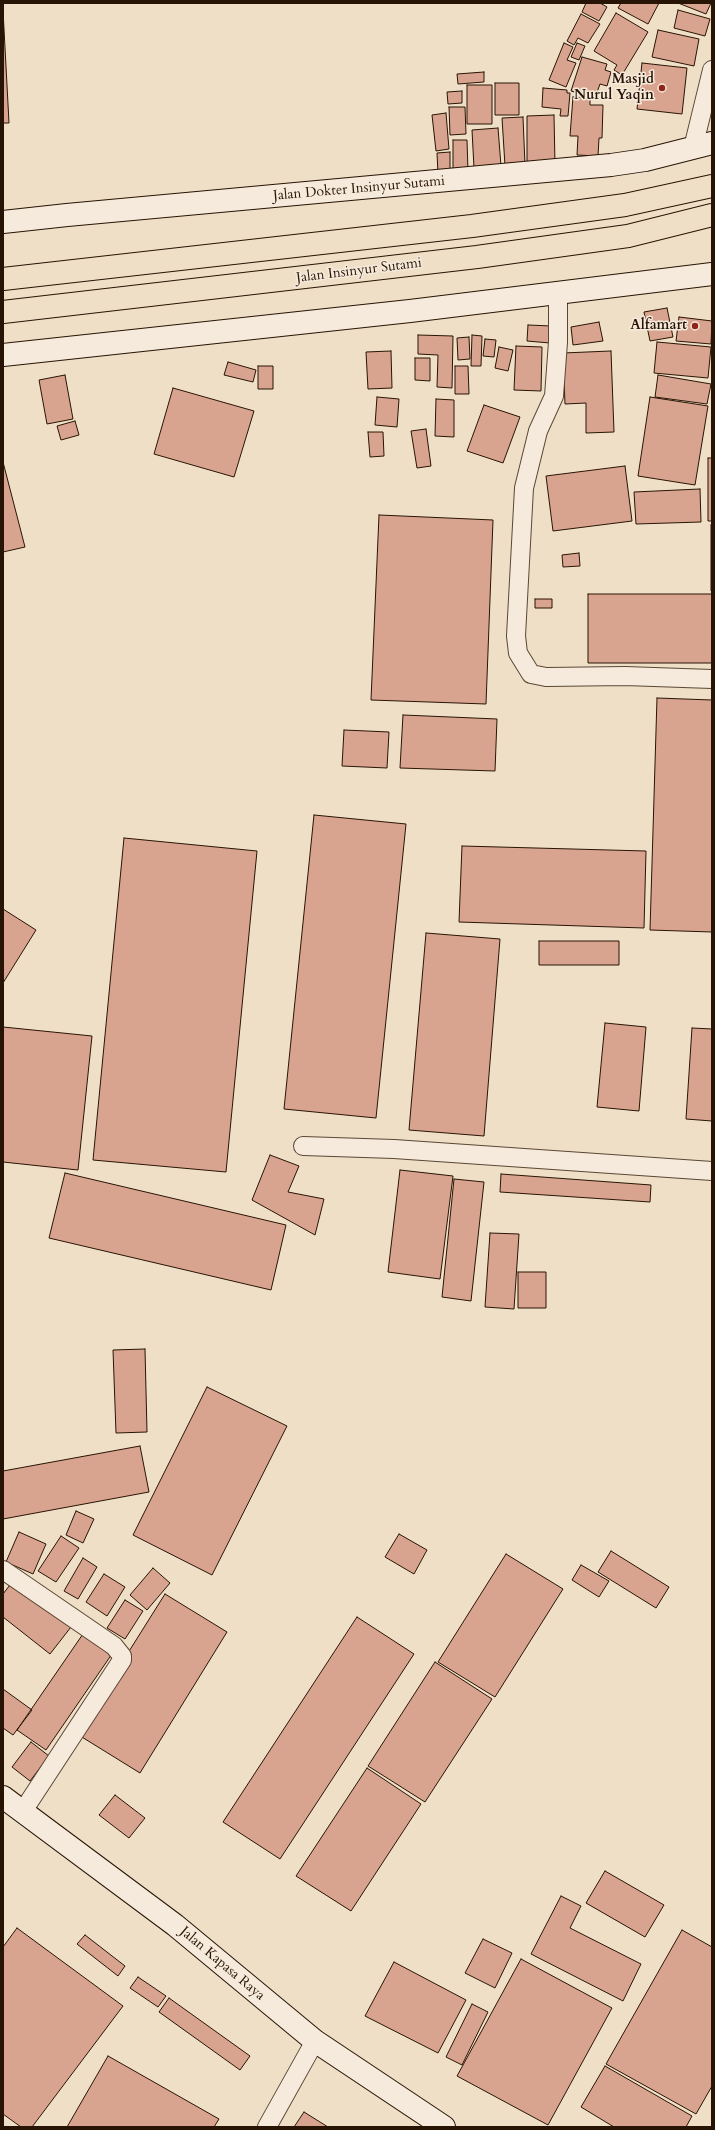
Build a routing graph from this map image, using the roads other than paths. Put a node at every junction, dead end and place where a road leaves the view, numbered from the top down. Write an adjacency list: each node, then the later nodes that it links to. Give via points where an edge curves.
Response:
1 (712, 70): 2 (street)
2 (703, 145): 5 (street, Jalan Dokter Insinyur Sutami, via 645,160 588,168 67,214)
3 (712, 186): 7 (highway, via 625,206 268,251)
4 (712, 215): 9 (highway, Jalan Insinyur Sutami, via 628,236 476,257)
5 (3, 222)
6 (712, 274): 8 (street)
7 (3, 279)
8 (558, 293): 10 (street); 11 (street, via 554,396 538,431 524,488 516,636 518,653 532,674 546,677)
9 (3, 312)
10 (3, 355)
11 (712, 679)
12 (303, 1146): 13 (street, via 394,1149)
13 (712, 1171)
14 (3, 1570): 16 (street, via 114,1646 122,1656 122,1660)
15 (3, 1797): 16 (street, Jalan Kapasa Raya)
16 (23, 1812): 17 (street, Jalan Kapasa Raya, via 175,1925)
17 (315, 2041): 18 (street); 19 (street, Jalan Kapasa Raya)
18 (267, 2127)
19 (444, 2127)

